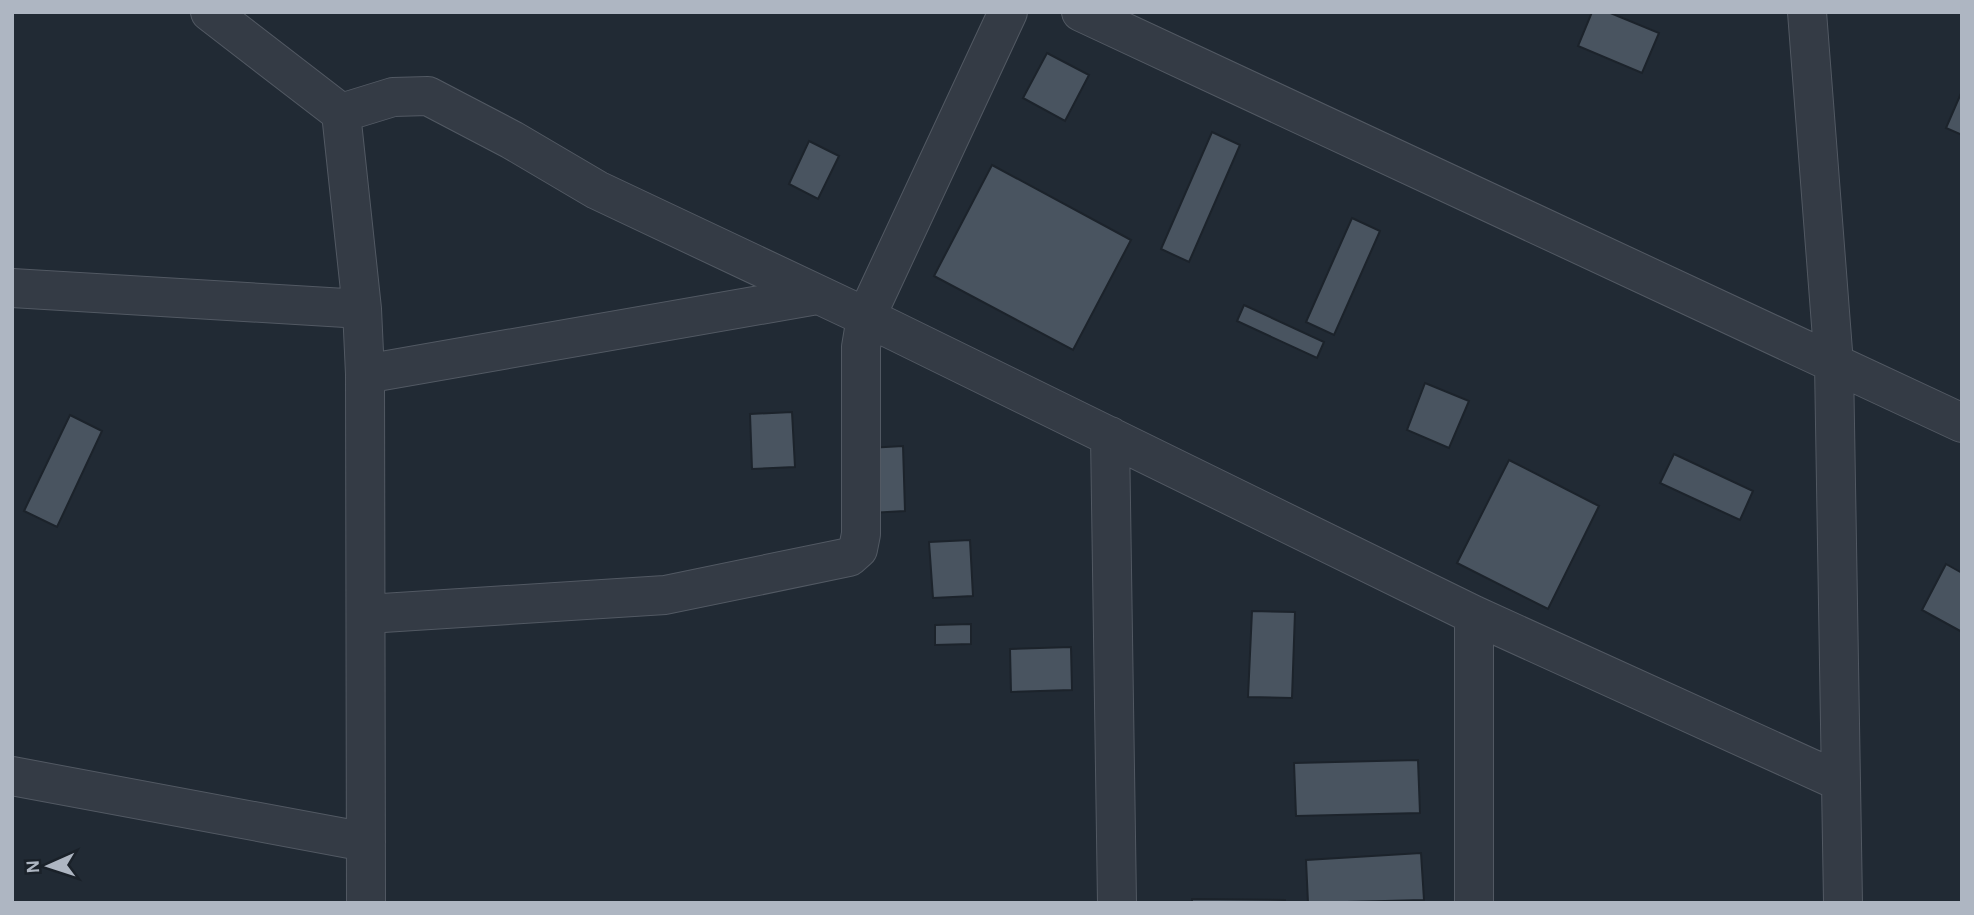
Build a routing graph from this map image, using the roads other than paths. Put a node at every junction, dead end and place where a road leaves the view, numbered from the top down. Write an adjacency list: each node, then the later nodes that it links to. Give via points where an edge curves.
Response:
1 (1008, 12): 9 (street)
2 (1081, 12): 10 (street)
3 (1807, 12): 10 (street)
4 (214, 14): 5 (street)
5 (341, 114): 7 (street, via 393,97 428,96 597,190); 8 (street)
6 (12, 288): 8 (street)
7 (817, 295): 9 (street); 11 (street)
8 (362, 309): 11 (street)
9 (866, 317): 13 (street); 14 (street, via 861,347 861,534 858,549 849,557 665,595)
10 (1834, 364): 12 (street); 17 (street)
11 (365, 374): 14 (street)
12 (1962, 423)
13 (1110, 436): 15 (street); 20 (street)
14 (367, 614): 18 (street)
15 (1474, 615): 17 (street); 21 (street)
16 (12, 776): 18 (street)
17 (1840, 782): 22 (street)
18 (366, 842): 19 (street)
19 (366, 903)
20 (1117, 903)
21 (1474, 903)
22 (1843, 903)

